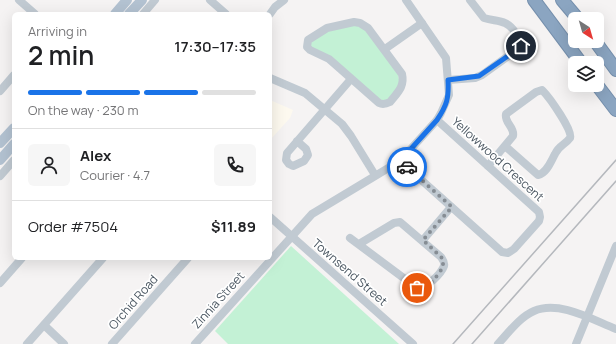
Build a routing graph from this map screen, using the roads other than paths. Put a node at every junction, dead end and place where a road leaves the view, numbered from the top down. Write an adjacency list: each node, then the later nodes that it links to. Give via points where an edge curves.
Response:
1 (19, 0): 11 (street)
2 (127, 0): 12 (main road)
3 (142, 0): 13 (main road)
4 (154, 0): 14 (street)
5 (210, 0): 15 (street)
6 (284, 0): 16 (street)
7 (406, 0): 18 (street, Zinnia Street)
8 (470, 0): 26 (street, via 484,18 511,26 522,44 479,76)
9 (534, 0): 21 (highway)
10 (562, 0): 17 (highway)
11 (33, 12)
12 (117, 12)
13 (131, 12)
14 (145, 12)
15 (224, 12)
16 (271, 12)
17 (572, 12)
18 (422, 23): 20 (street); 26 (street, Zinnia Street, via 446,58)
19 (600, 48): 22 (highway)
20 (384, 49): 25 (street, via 403,78 400,90 390,102 379,103); 25 (street, via 368,28 354,22 327,28 308,40 310,50 329,59)
21 (576, 56)
22 (616, 70)
23 (12, 76): 27 (street)
24 (272, 79): 29 (street, via 305,93)
25 (351, 79): 29 (street)
26 (448, 80): 31 (street, Zinnia Street, via 448,99)
27 (0, 91)
28 (602, 92): 30 (highway)
29 (324, 110): 33 (street); 42 (street, via 342,124)
30 (616, 110)
31 (437, 120): 38 (street, Zinnia Street); 40 (street, Yellowwood Crescent)
32 (12, 130): 34 (main road)
33 (297, 141)
34 (0, 143)
35 (12, 146): 37 (main road)
36 (505, 146): 36 (street, Yellowwood Crescent, via 514,134 505,119 506,114 536,92 544,91 568,126 570,138 559,147 543,173 538,175); 40 (street, Yellowwood Crescent)
37 (0, 160)
38 (400, 161): 42 (street, Zinnia Street); 43 (street, Yellowwood Crescent)
39 (12, 162): 41 (street)
40 (488, 166): 43 (street, Yellowwood Crescent, via 537,210 540,214 539,221 508,253 502,252)
41 (0, 176)
42 (375, 176): 45 (street, Zinnia Street, via 312,214)
43 (452, 207): 47 (street)
44 (272, 220): 45 (street, Townsend Street)
45 (291, 236): 50 (street, Zinnia Street); 63 (street, Townsend Street)
46 (350, 238): 48 (street)
47 (423, 240): 48 (street, via 399,222); 48 (street, via 441,257 444,264 428,286 420,289)
48 (359, 244)
49 (616, 246): 56 (street)
50 (272, 257)
51 (20, 260): 55 (street)
52 (101, 260): 57 (street)
53 (186, 260): 61 (street, Orchid Road)
54 (269, 260): 62 (street, Zinnia Street)
55 (0, 283)
56 (587, 318): 58 (street); 64 (street, via 569,310 544,308 534,311 515,325); 65 (street)
57 (44, 325): 59 (street); 60 (street)
58 (616, 329)
59 (27, 344)
60 (64, 344)
61 (112, 344)
62 (194, 344)
63 (413, 344)
64 (498, 344)
65 (576, 344)

